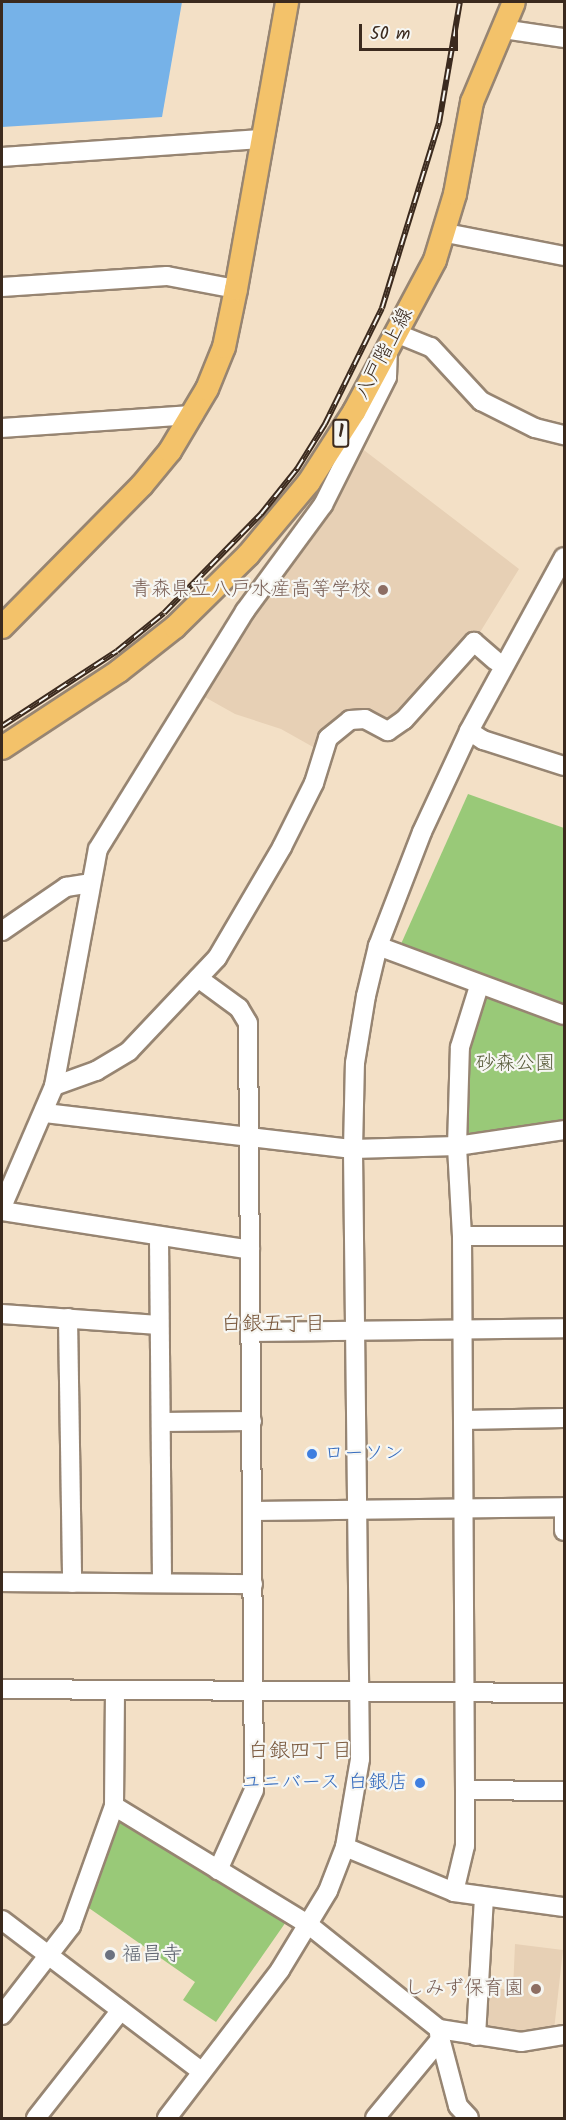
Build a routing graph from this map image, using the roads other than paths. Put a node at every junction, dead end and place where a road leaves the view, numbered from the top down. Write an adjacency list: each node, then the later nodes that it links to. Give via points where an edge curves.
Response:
1 (287, 2): 5 (main road)
2 (514, 2): 3 (main road, 八戸階上線 / 1)
3 (502, 29): 4 (street); 7 (main road, 八戸階上線 / 1, via 472,102)
4 (564, 38)
5 (262, 139): 6 (street); 10 (main road)
6 (2, 157)
7 (446, 233): 8 (street); 11 (main road, 八戸階上線 / 1)
8 (564, 256)
9 (2, 287): 10 (street, via 167,276)
10 (236, 289): 12 (main road, via 224,347)
11 (393, 342): 14 (street, via 431,346 481,401 527,425); 19 (main road, 八戸階上線 / 1, via 309,482 283,517 202,604 119,671); 21 (street, via 387,377 323,505 245,611 176,719 98,849)
12 (194, 416): 13 (street); 16 (main road, via 142,485)
13 (2, 428)
14 (564, 435)
15 (564, 557): 18 (street)
16 (2, 627)
17 (495, 660): 24 (street, via 474,642 404,720 388,731 365,720 350,720 328,738 314,783 282,847 217,958)
18 (470, 731): 20 (street, via 483,740); 23 (street, via 422,832)
19 (2, 748)
20 (564, 766)
21 (90, 883): 22 (street, via 66,887); 27 (street)
22 (2, 931)
23 (378, 946): 25 (street); 32 (street, via 356,1063)
24 (198, 978): 27 (street, via 129,1051 96,1071); 30 (street, via 239,1008 248,1023)
25 (479, 986): 26 (street); 31 (street, via 460,1047)
26 (564, 1015)
27 (54, 1086): 28 (street)
28 (45, 1113): 30 (street); 33 (street)
29 (564, 1130): 31 (street)
30 (249, 1138): 32 (street); 37 (street)
31 (457, 1146): 32 (street); 34 (street)
32 (352, 1149): 43 (street)
33 (2, 1204): 36 (street)
34 (462, 1236): 35 (street); 42 (street)
35 (564, 1236)
36 (159, 1237): 37 (street); 40 (street)
37 (250, 1250): 44 (street)
38 (2, 1314): 39 (street)
39 (68, 1318): 40 (street); 55 (street)
40 (159, 1325): 48 (street)
41 (564, 1328): 42 (street)
42 (461, 1329): 43 (street); 46 (street)
43 (356, 1330): 44 (street); 52 (street)
44 (250, 1332): 47 (street)
45 (564, 1418): 46 (street)
46 (463, 1420): 50 (street)
47 (252, 1421): 48 (street); 51 (street)
48 (161, 1422): 56 (street)
49 (564, 1507): 50 (street); 53 (street)
50 (464, 1509): 52 (street); 62 (street)
51 (253, 1511): 52 (street); 57 (street)
52 (359, 1511): 61 (street)
53 (564, 1531)
54 (2, 1582): 55 (street)
55 (72, 1583): 56 (street)
56 (162, 1583): 57 (street)
57 (253, 1584): 60 (street)
58 (2, 1689): 59 (street)
59 (115, 1691): 60 (street); 66 (street)
60 (254, 1691): 61 (street); 68 (street, via 254,1790)
61 (361, 1691): 62 (street); 67 (street, via 356,1799)
62 (464, 1692): 63 (street); 64 (street)
63 (564, 1693)
64 (465, 1790): 65 (street); 69 (street, via 465,1846)
65 (564, 1791)
66 (114, 1806): 68 (street); 74 (street, via 71,1926)
67 (345, 1847): 69 (street); 73 (street, via 328,1891)
68 (218, 1870): 73 (street)
69 (454, 1892): 70 (street)
70 (484, 1897): 71 (street); 79 (street)
71 (564, 1907)
72 (2, 1920): 74 (street)
73 (309, 1925): 78 (street); 80 (street)
74 (50, 1956): 75 (street); 76 (street)
75 (121, 2010): 80 (street); 81 (street)
76 (2, 2015)
77 (564, 2035): 79 (street, via 521,2042)
78 (439, 2036): 79 (street); 83 (street); 84 (street, via 458,2106)
79 (476, 2036)
80 (202, 2072): 82 (street)
81 (36, 2118)
82 (167, 2118)
83 (375, 2118)
84 (469, 2118)

